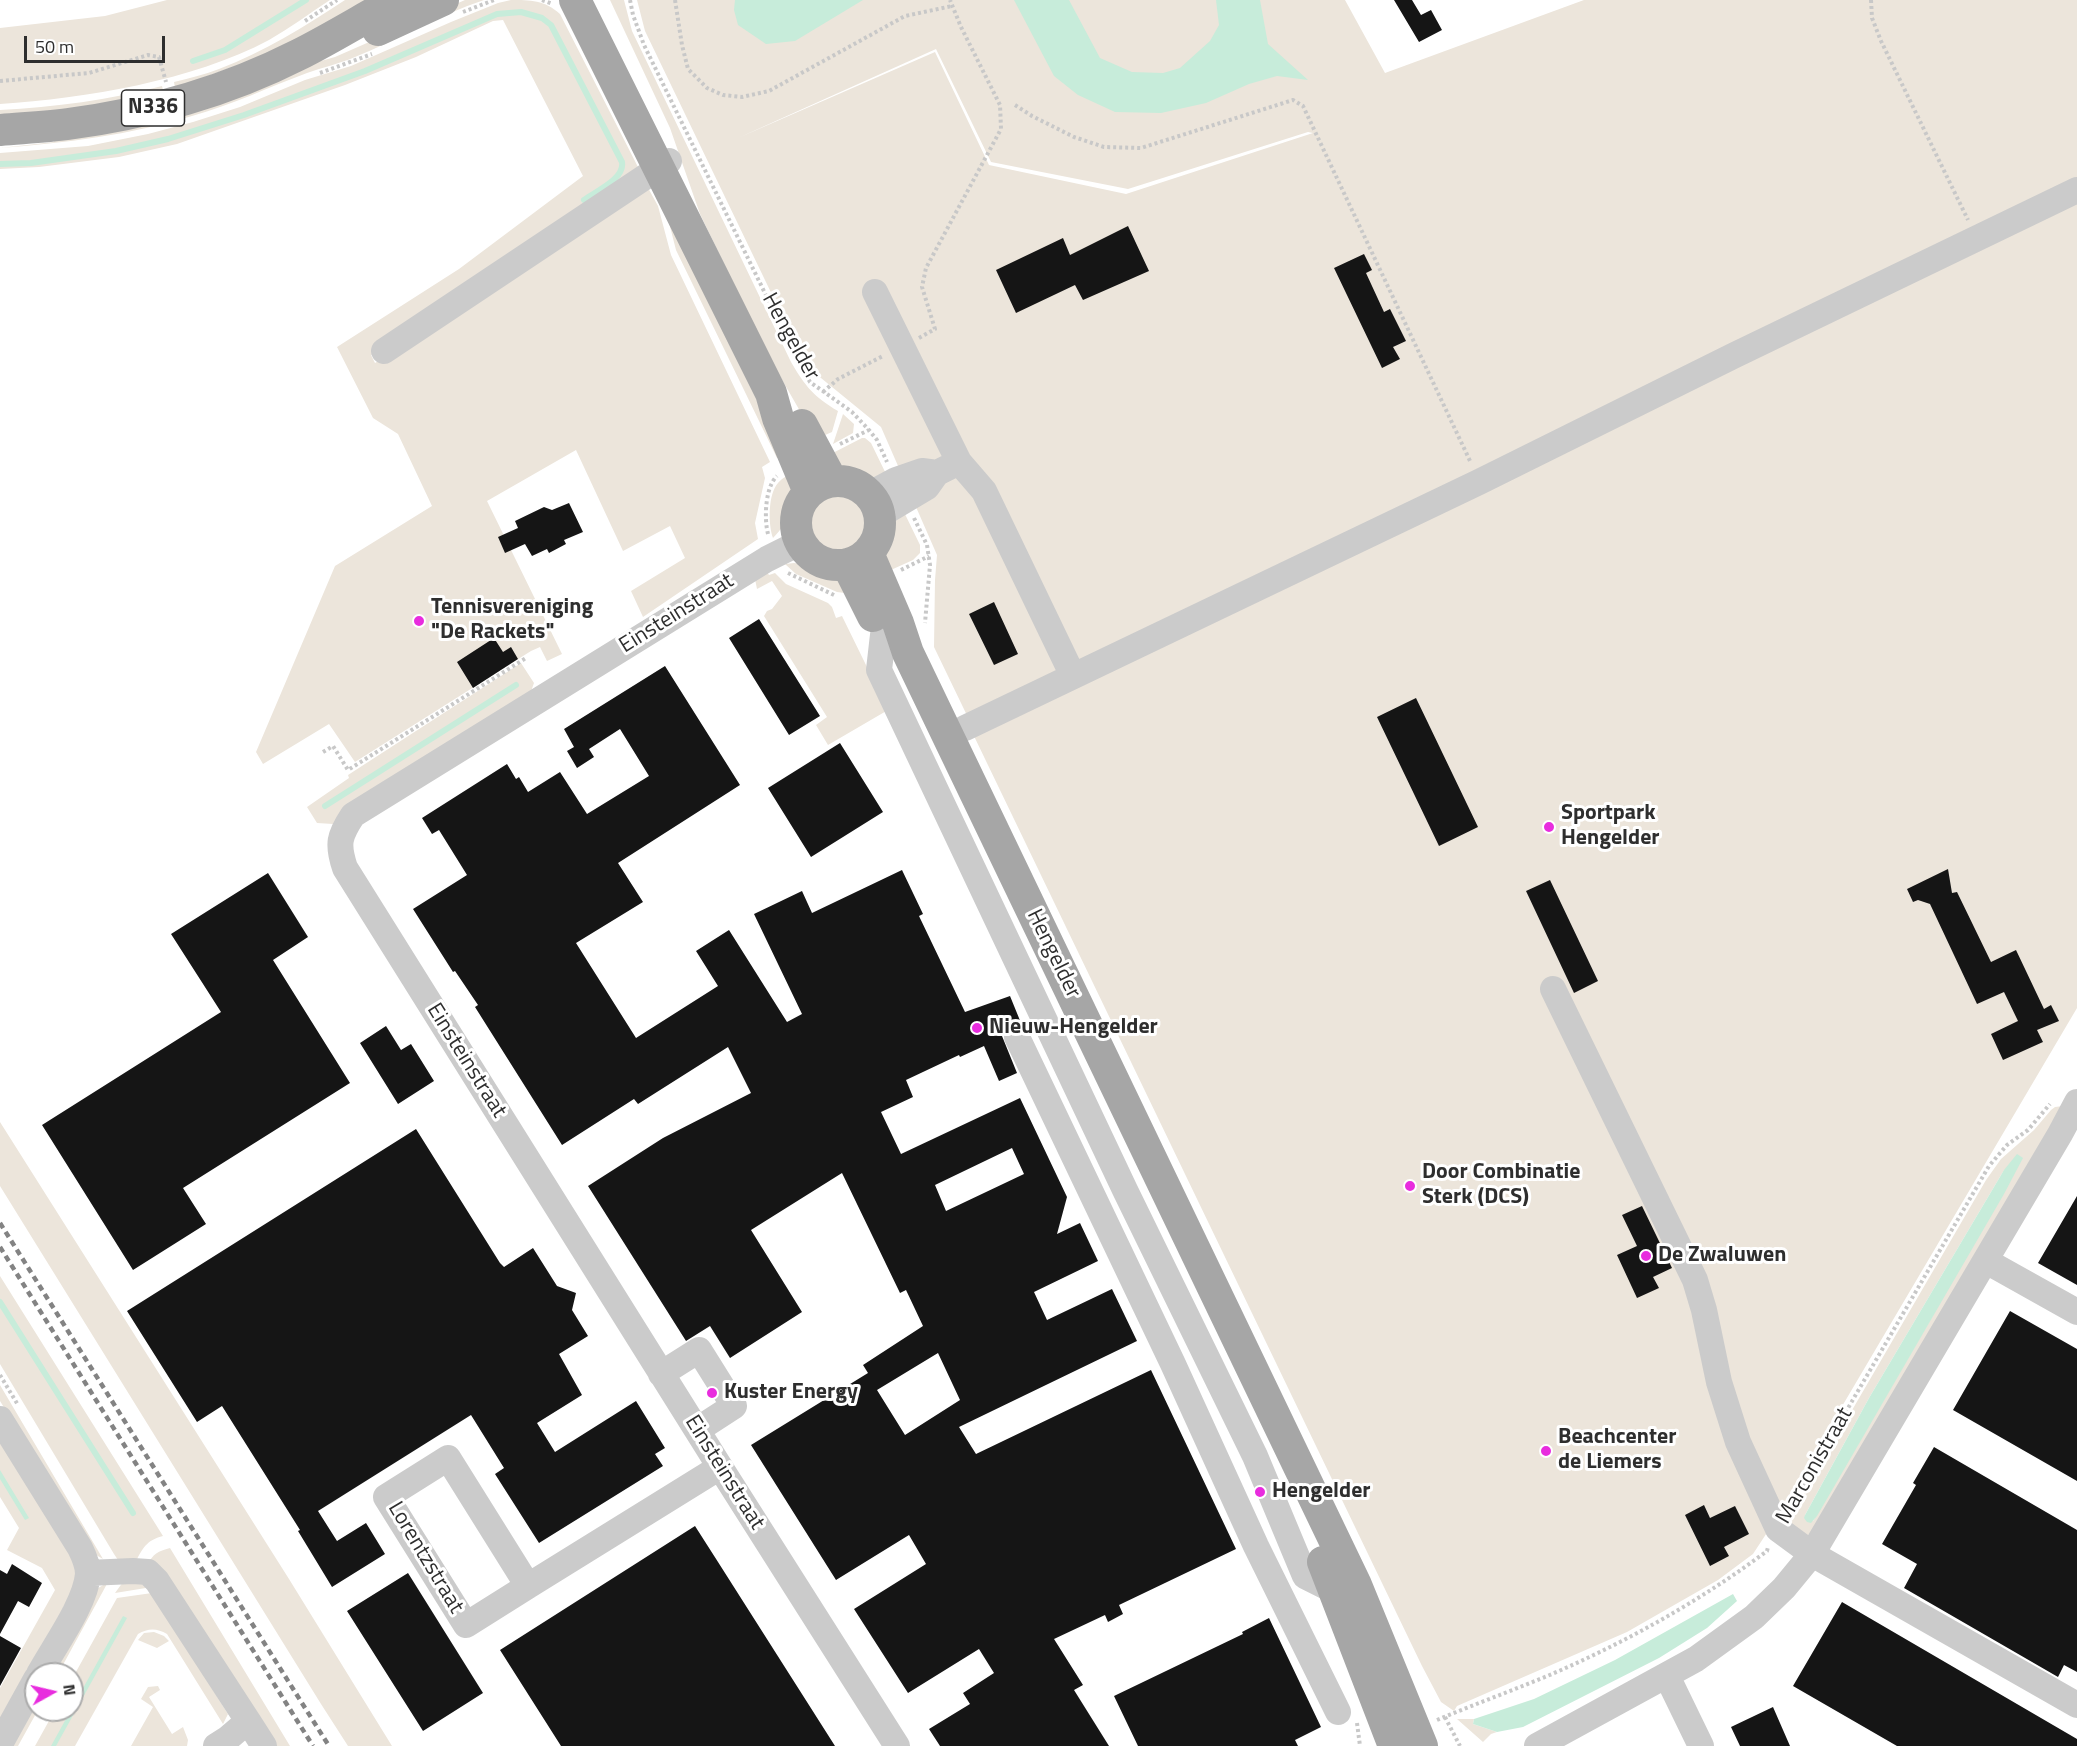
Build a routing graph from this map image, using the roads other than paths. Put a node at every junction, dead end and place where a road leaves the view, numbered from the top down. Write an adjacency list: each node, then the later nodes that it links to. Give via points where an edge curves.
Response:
1 (398, 0): 5 (main road, N336)
2 (443, 0): 5 (main road, N336, via 334,51)
3 (575, 0): 7 (main road, Hengelder)
4 (598, 0): 7 (main road, Hengelder)
5 (298, 41): 6 (main road, N336, via 238,81 189,98 135,113)
6 (0, 130)
7 (664, 164): 10 (street); 12 (main road, Hengelder, via 779,390 800,421)
8 (2077, 190): 17 (street)
9 (875, 292): 11 (street, via 903,347)
10 (384, 351)
11 (948, 468): 13 (street, via 927,487); 17 (street, via 984,491)
12 (814, 474): 13 (main road, via 848,481); 14 (main road, via 798,511 797,532)
13 (888, 497): 15 (main road, via 879,536)
14 (788, 548): 15 (main road); 33 (street, Einsteinstraat, via 353,815 341,833 339,851 345,868)
15 (864, 572): 16 (main road, Hengelder); 55 (main road, Hengelder, via 898,623 908,653 1356,1585)
16 (883, 635): 21 (street, Hengelder, via 879,670); 42 (main road, Hengelder, via 899,659 1278,1446)
17 (1073, 676): 18 (street)
18 (964, 728)
19 (1553, 989): 39 (street, via 1695,1280 1738,1442 1778,1529)
20 (1017, 1037): 22 (street)
21 (1065, 1062): 22 (street); 25 (street, Hengelder)
22 (1036, 1076): 26 (street)
23 (2075, 1104): 24 (street, Marconistraat)
24 (2069, 1139): 28 (street, Marconistraat)
25 (1125, 1190): 26 (street); 27 (street, Hengelder)
26 (1097, 1204): 29 (street)
27 (1155, 1249): 29 (street); 31 (street, Hengelder)
28 (1986, 1261): 30 (street); 39 (street, Marconistraat)
29 (1125, 1263): 32 (street)
30 (2077, 1312)
31 (1204, 1349): 32 (street); 37 (street, Hengelder)
32 (1173, 1364): 38 (street)
33 (661, 1374): 35 (street, Einsteinstraat); 35 (street, via 699,1350 734,1406)
34 (0, 1419): 40 (street, via 80,1548)
35 (697, 1430): 36 (street, Einsteinstraat)
36 (720, 1467): 41 (street, Lorentzstraat); 53 (street, Einsteinstraat)
37 (1286, 1532): 38 (street); 42 (street, Hengelder, via 1305,1576)
38 (1256, 1546): 47 (street)
39 (1812, 1554): 44 (street, Marconistraat, via 1754,1617); 46 (street)
40 (88, 1573): 43 (street, via 81,1600); 48 (street, via 148,1572)
41 (528, 1586): 41 (street, Lorentzstraat, via 466,1625 386,1497 448,1458)
42 (1335, 1591): 54 (main road, Hengelder)
43 (46, 1662)
44 (1667, 1676): 49 (street, Marconistraat); 57 (street)
45 (24, 1701): 50 (street)
46 (2077, 1705)
47 (1338, 1712)
48 (248, 1721): 51 (street); 52 (street)
49 (1543, 1742): 56 (street, Marconistraat)
50 (0, 1744)
51 (217, 1746)
52 (264, 1746)
53 (897, 1746)
54 (1394, 1746)
55 (1422, 1746)
56 (1523, 1746)
57 (1701, 1746)

